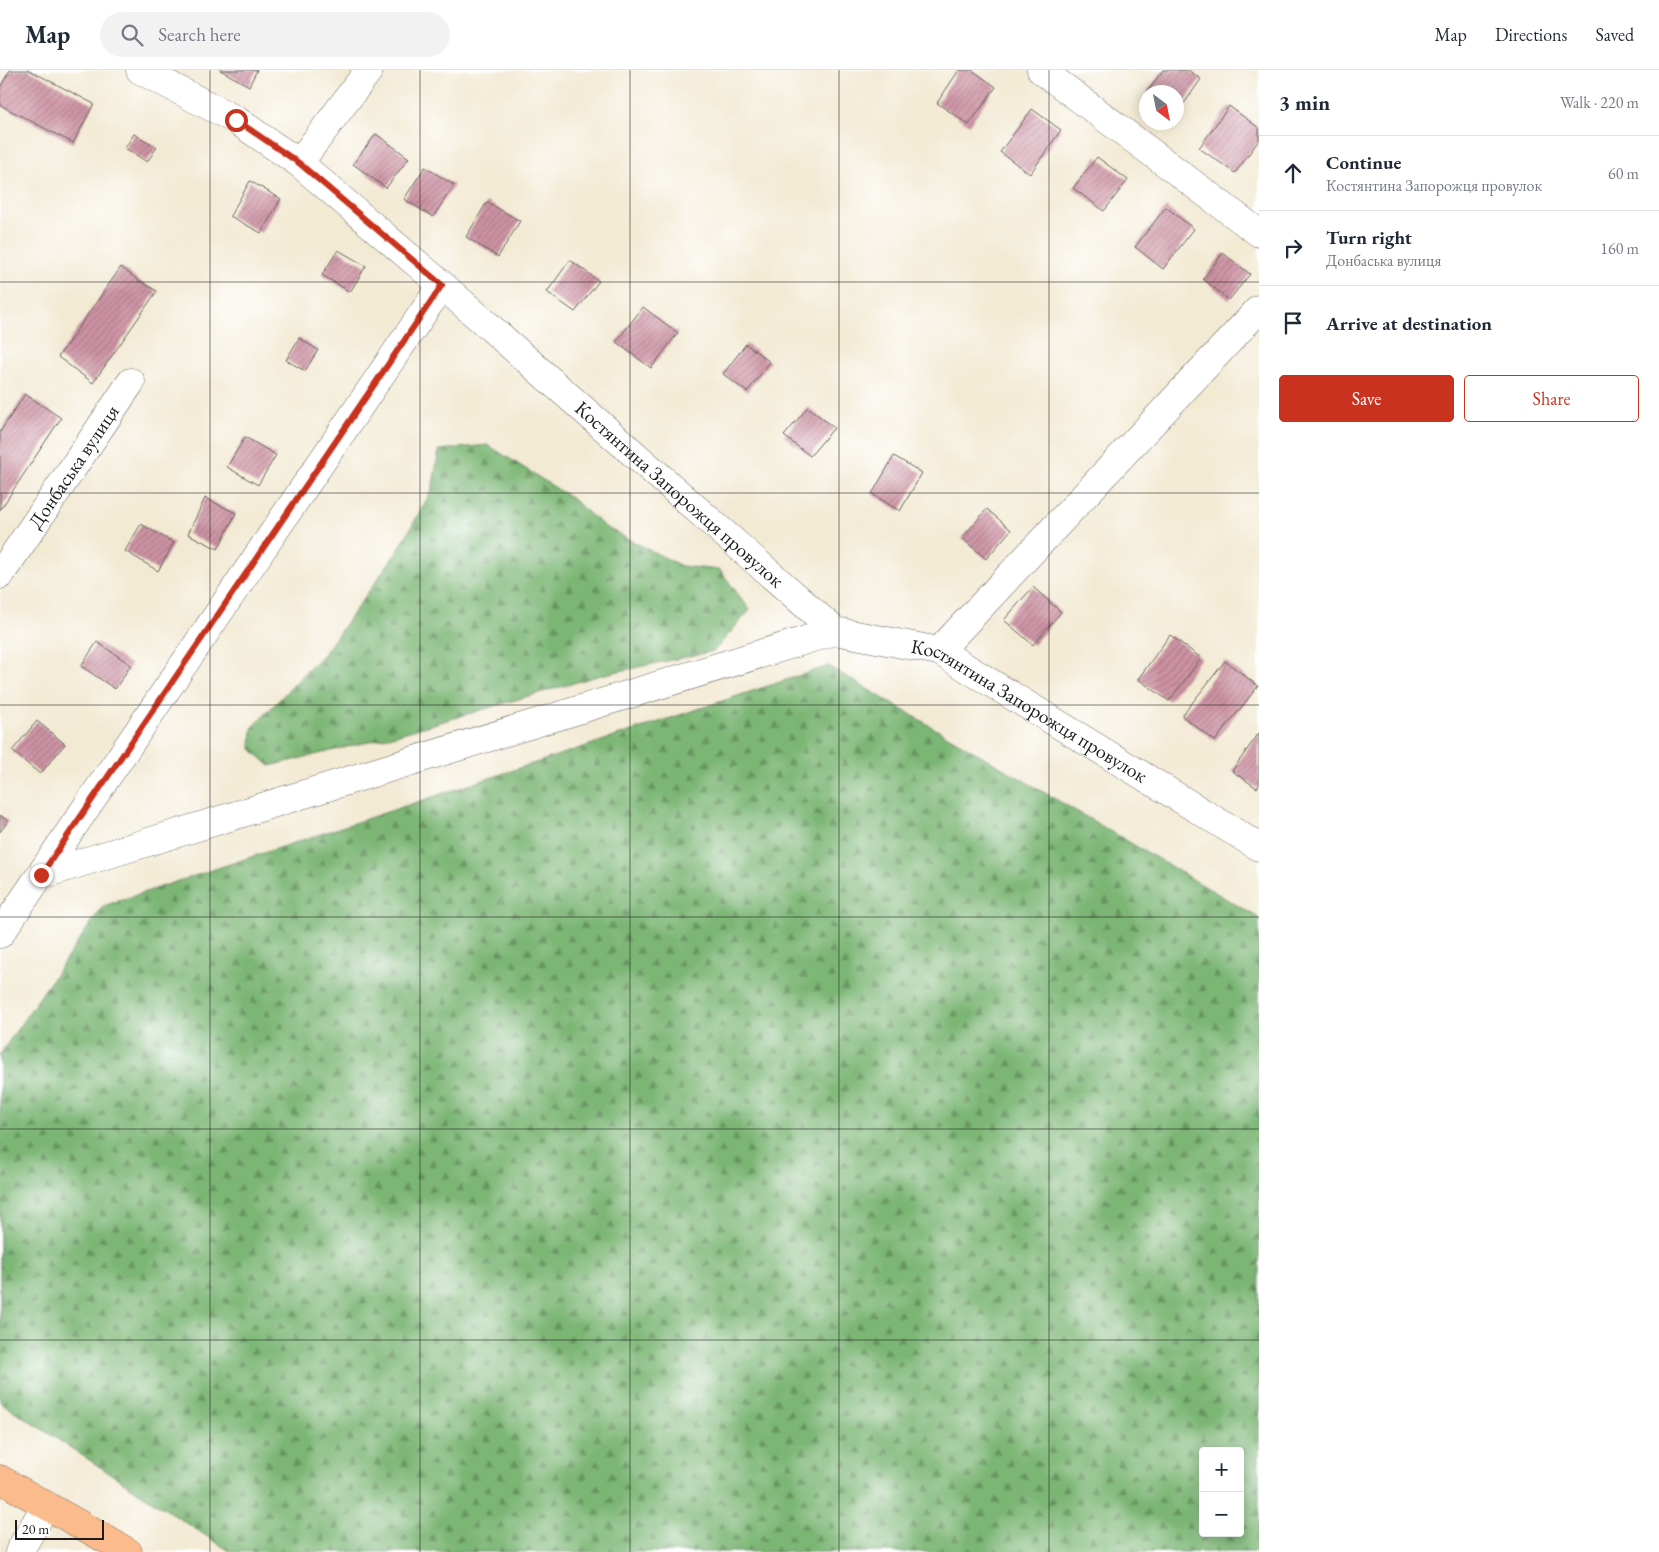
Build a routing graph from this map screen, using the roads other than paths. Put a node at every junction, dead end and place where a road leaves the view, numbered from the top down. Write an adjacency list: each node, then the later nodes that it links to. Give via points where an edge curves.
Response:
1 (140, 70): 4 (street, Костянтина Запорожця провулок, via 236,120)
2 (369, 70): 4 (street)
3 (1041, 70): 5 (street)
4 (299, 163): 6 (street, Костянтина Запорожця провулок)
5 (1259, 233)
6 (442, 285): 10 (street, Костянтина Запорожця провулок); 13 (street)
7 (1259, 309): 11 (street)
8 (131, 382): 9 (street, Донбаська вулиця)
9 (0, 575)
10 (836, 630): 11 (street, Костянтина Запорожця провулок); 13 (street)
11 (939, 651): 12 (street, Костянтина Запорожця провулок)
12 (1259, 847)
13 (41, 875): 14 (street)
14 (0, 934)
15 (0, 1479): 16 (main road)
16 (38, 1500): 17 (street); 18 (main road)
17 (19, 1552)
18 (128, 1552)

